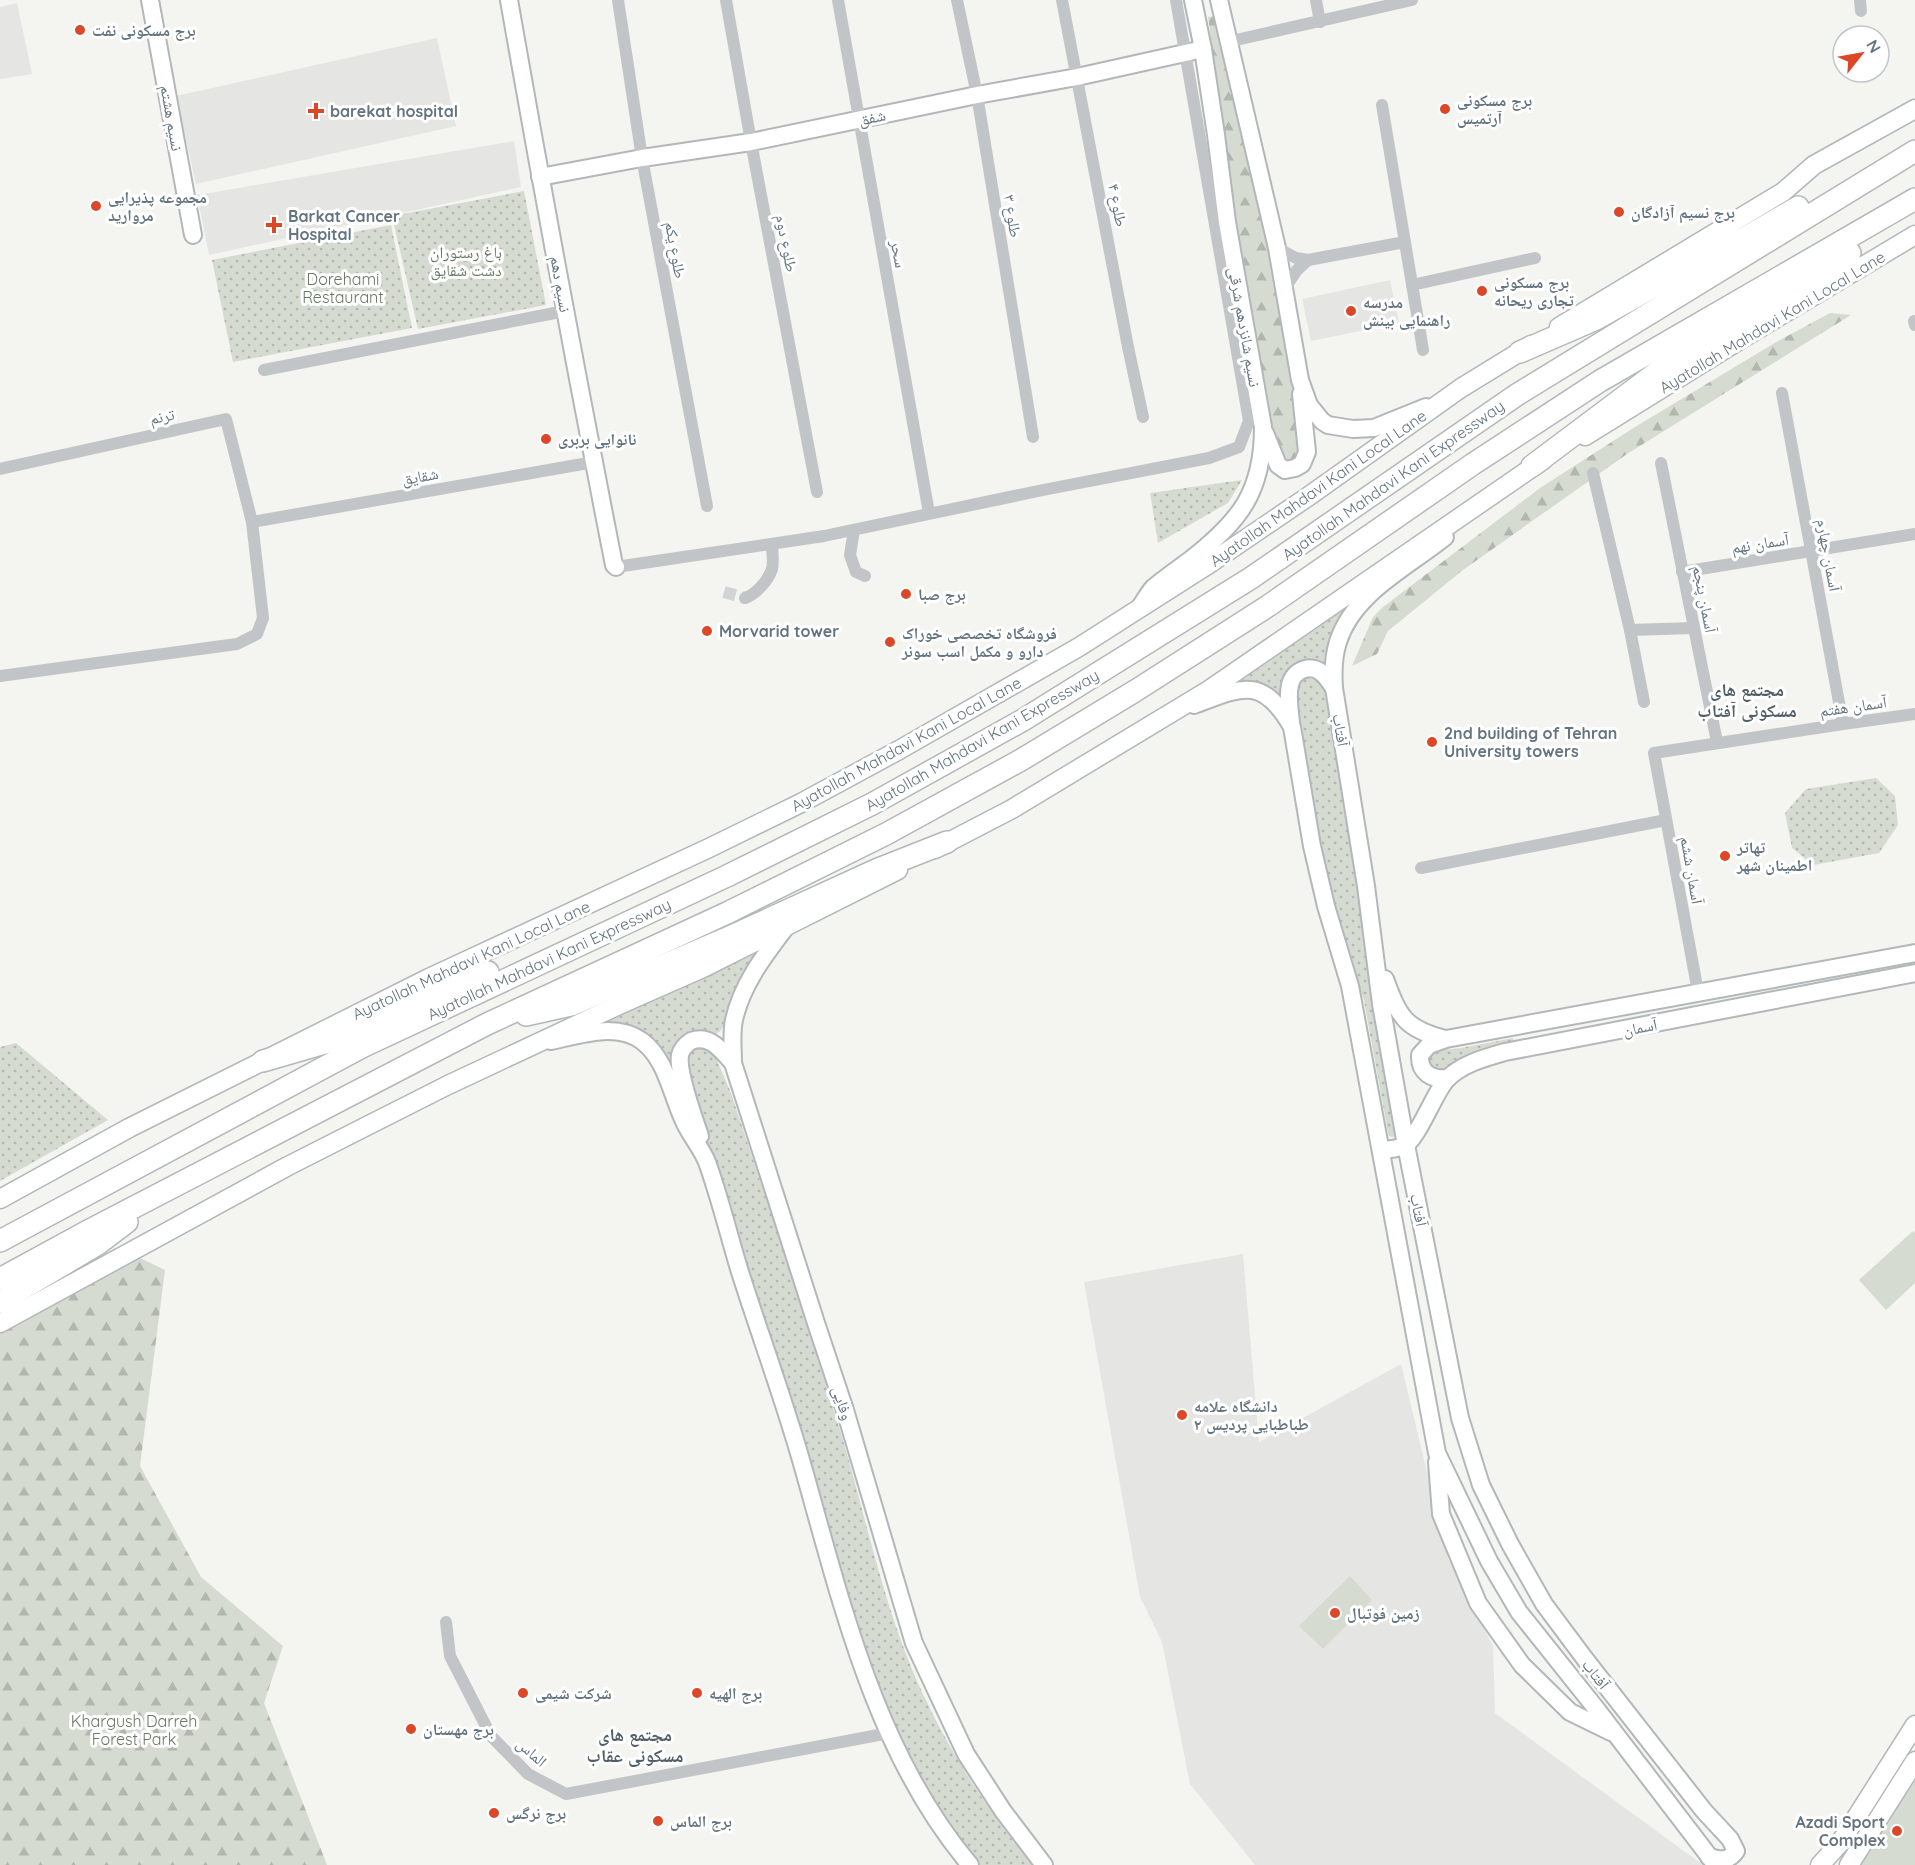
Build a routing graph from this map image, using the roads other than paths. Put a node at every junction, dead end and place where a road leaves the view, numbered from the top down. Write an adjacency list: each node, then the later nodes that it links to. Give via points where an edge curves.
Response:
1 (150, 0): 29 (street, نسیم هشتم)
2 (509, 0): 25 (street, نسیم دهم)
3 (618, 0): 24 (street, طلوع یکم)
4 (726, 0): 22 (street, طلوع دوم)
5 (838, 0): 21 (street, سحر)
6 (957, 0): 18 (street, طلوع ۳)
7 (1062, 0): 17 (street, طلوع ۴)
8 (1176, 0): 16 (street)
9 (1193, 0): 16 (street, نسیم شانزدهم شرقی)
10 (1219, 0): 15 (street)
11 (1316, 0): 14 (street)
12 (1412, 0): 13 (street)
13 (1376, 4): 14 (street)
14 (1320, 22): 15 (street)
15 (1227, 42): 32 (street)
16 (1194, 51): 17 (street, شفق); 45 (street, نسیم شانزدهم شرقی); 55 (street, via 1209,196 1249,422 1239,447 1187,463)
17 (1077, 77): 18 (street, شفق); 44 (street, طلوع ۴)
18 (977, 95): 21 (street, شفق); 46 (street, طلوع ۳)
19 (1382, 105): 31 (street)
20 (1915, 108): 39 (main road, Ayatollah Mahdavi Kani Local Lane, via 1814,165 1783,192)
21 (859, 119): 22 (street, شفق); 55 (street, سحر)
22 (751, 142): 24 (street, شفق); 52 (street, طلوع دوم)
23 (1915, 151): 26 (highway, Ayatollah Mahdavi Kani Expressway)
24 (642, 158): 25 (street, شفق); 53 (street, طلوع یکم)
25 (540, 177): 37 (street, نسیم دهم)
26 (1868, 179): 39 (highway, via 1807,201 1596,319); 81 (highway, Ayatollah Mahdavi Kani Expressway, via 1518,394 1251,578 1023,720 872,804)
27 (1915, 200): 86 (highway, Ayatollah Mahdavi Kani Expressway, via 1600,381 1268,606 1021,760 886,834 738,908)
28 (1915, 209): 49 (highway, via 1664,367)
29 (193, 235)
30 (1915, 235): 49 (main road, Ayatollah Mahdavi Kani Local Lane)
31 (1405, 242): 34 (street); 35 (street)
32 (1277, 248): 34 (street); 36 (street)
33 (1535, 258): 35 (street)
34 (1308, 260): 36 (street)
35 (1412, 285): 38 (street)
36 (1285, 288): 41 (street)
37 (565, 311): 40 (street); 47 (street, نسیم دهم)
38 (1423, 350)
39 (1520, 352): 42 (main road, Ayatollah Mahdavi Kani Local Lane)
40 (264, 370)
41 (1300, 380): 42 (street, via 1314,412 1329,425 1344,429 1374,428 1421,410); 45 (street, via 1307,452 1302,464 1286,470 1278,465)
42 (1461, 388): 65 (main road, Ayatollah Mahdavi Kani Local Lane, via 1309,496)
43 (1782, 393): 60 (street, آسمان چهارم)
44 (1143, 417)
45 (1263, 427): 65 (street, نسیم شانزدهم شرقی, via 1259,472 1234,520 1211,544 1152,590)
46 (1033, 437)
47 (594, 462): 56 (street, شقایق); 61 (street, نسیم دهم)
48 (1661, 463): 62 (street, آسمان پنجم)
49 (1532, 466): 54 (main road, Ayatollah Mahdavi Kani Local Lane)
50 (0, 469): 56 (street, ترنم, via 226,419)
51 (1593, 474): 67 (street)
52 (817, 492)
53 (707, 506)
54 (1468, 512): 69 (street, آفتاب, via 1444,538 1377,588 1354,612 1338,643); 71 (main road, Ayatollah Mahdavi Kani Local Lane)
55 (929, 513): 57 (street)
56 (252, 522): 68 (street, via 262,618 257,634 237,644)
57 (854, 530): 59 (street); 63 (street, via 850,555 856,572)
58 (1915, 534): 60 (street, آسمان نهم)
59 (772, 544): 61 (street); 64 (street, via 772,568 765,582)
60 (1811, 551): 62 (street, آسمان نهم); 73 (street, آسمان چهارم)
61 (616, 567)
62 (1682, 572): 66 (street, آسمان پنجم)
63 (865, 576)
64 (745, 598)
65 (1140, 607): 89 (main road, Ayatollah Mahdavi Kani Local Lane, via 1000,693 801,803 429,978)
66 (1694, 628): 67 (street); 75 (street, آسمان پنجم)
67 (1630, 630): 70 (street)
68 (0, 676)
69 (1334, 688): 74 (street, via 1313,668 1297,672 1289,688); 83 (street, آفتاب)
70 (1644, 702)
71 (1174, 712): 74 (street, آفتاب, via 1247,688 1272,699); 78 (main road, Ayatollah Mahdavi Kani Local Lane, via 1012,809)
72 (1915, 714): 73 (street, آسمان هفتم)
73 (1843, 724): 75 (street, آسمان هفتم)
74 (1292, 727): 93 (street, آفتاب, via 1312,846 1350,986)
75 (1718, 742): 76 (street, آسمان هفتم)
76 (1654, 753): 77 (street, آسمان ششم)
77 (1666, 820): 79 (street); 85 (street, آسمان ششم)
78 (947, 842): 80 (main road, Ayatollah Mahdavi Kani Local Lane); 86 (highway, via 571,1005)
79 (1421, 868)
80 (786, 927): 88 (main road, Ayatollah Mahdavi Kani Local Lane); 90 (street, وفایی, via 751,975 741,996 734,1023)
81 (569, 950): 89 (highway, via 529,954 332,1041); 97 (highway, Ayatollah Mahdavi Kani Expressway, via 362,1047)
82 (1915, 953): 85 (street, آسمان)
83 (1375, 954): 87 (street, via 1394,1003 1406,1021 1425,1034); 92 (street, آفتاب)
84 (1915, 973): 91 (street, آسمان, via 1505,1052 1470,1063)
85 (1698, 992): 87 (street, آسمان)
86 (487, 1024): 95 (highway, Ayatollah Mahdavi Kani Expressway)
87 (1446, 1039): 91 (street, via 1429,1045 1419,1059 1430,1076)
88 (535, 1044): 94 (street, via 614,1031 641,1040 659,1061 683,1121); 100 (main road, Ayatollah Mahdavi Kani Local Lane, via 288,1166)
89 (263, 1061): 96 (main road, Ayatollah Mahdavi Kani Local Lane)
90 (733, 1063): 94 (street, via 711,1041 687,1043 680,1053 680,1067); 109 (street, وفایی, via 845,1410 914,1643 966,1754)
91 (1448, 1078): 92 (street, آسمان)
92 (1406, 1145): 93 (street); 107 (street, آفتاب, via 1460,1418 1481,1485 1544,1604 1704,1811 1730,1839 1736,1851 1732,1858)
93 (1381, 1151): 101 (street, آفتاب)
94 (706, 1160): 104 (street, via 801,1459 826,1554 859,1656)
95 (165, 1192): 98 (highway, Ayatollah Mahdavi Kani Expressway); 99 (highway, via 98,1244)
96 (0, 1199)
97 (0, 1241)
98 (0, 1279)
99 (0, 1302)
100 (0, 1323)
101 (1437, 1450): 105 (street, آفتاب, via 1489,1561 1519,1612); 105 (street, via 1441,1514 1478,1603 1522,1665 1570,1712)
102 (446, 1622): 104 (street, الماس, via 450,1656 491,1736 528,1774 566,1794)
103 (1915, 1725): 110 (main road, via 1840,1843)
104 (890, 1733): 108 (street, via 935,1816)
105 (1615, 1734): 107 (street, آفتاب)
106 (1915, 1761): 111 (main road)
107 (1712, 1861)
108 (970, 1865)
109 (1044, 1865)
110 (1820, 1865)
111 (1849, 1865)

